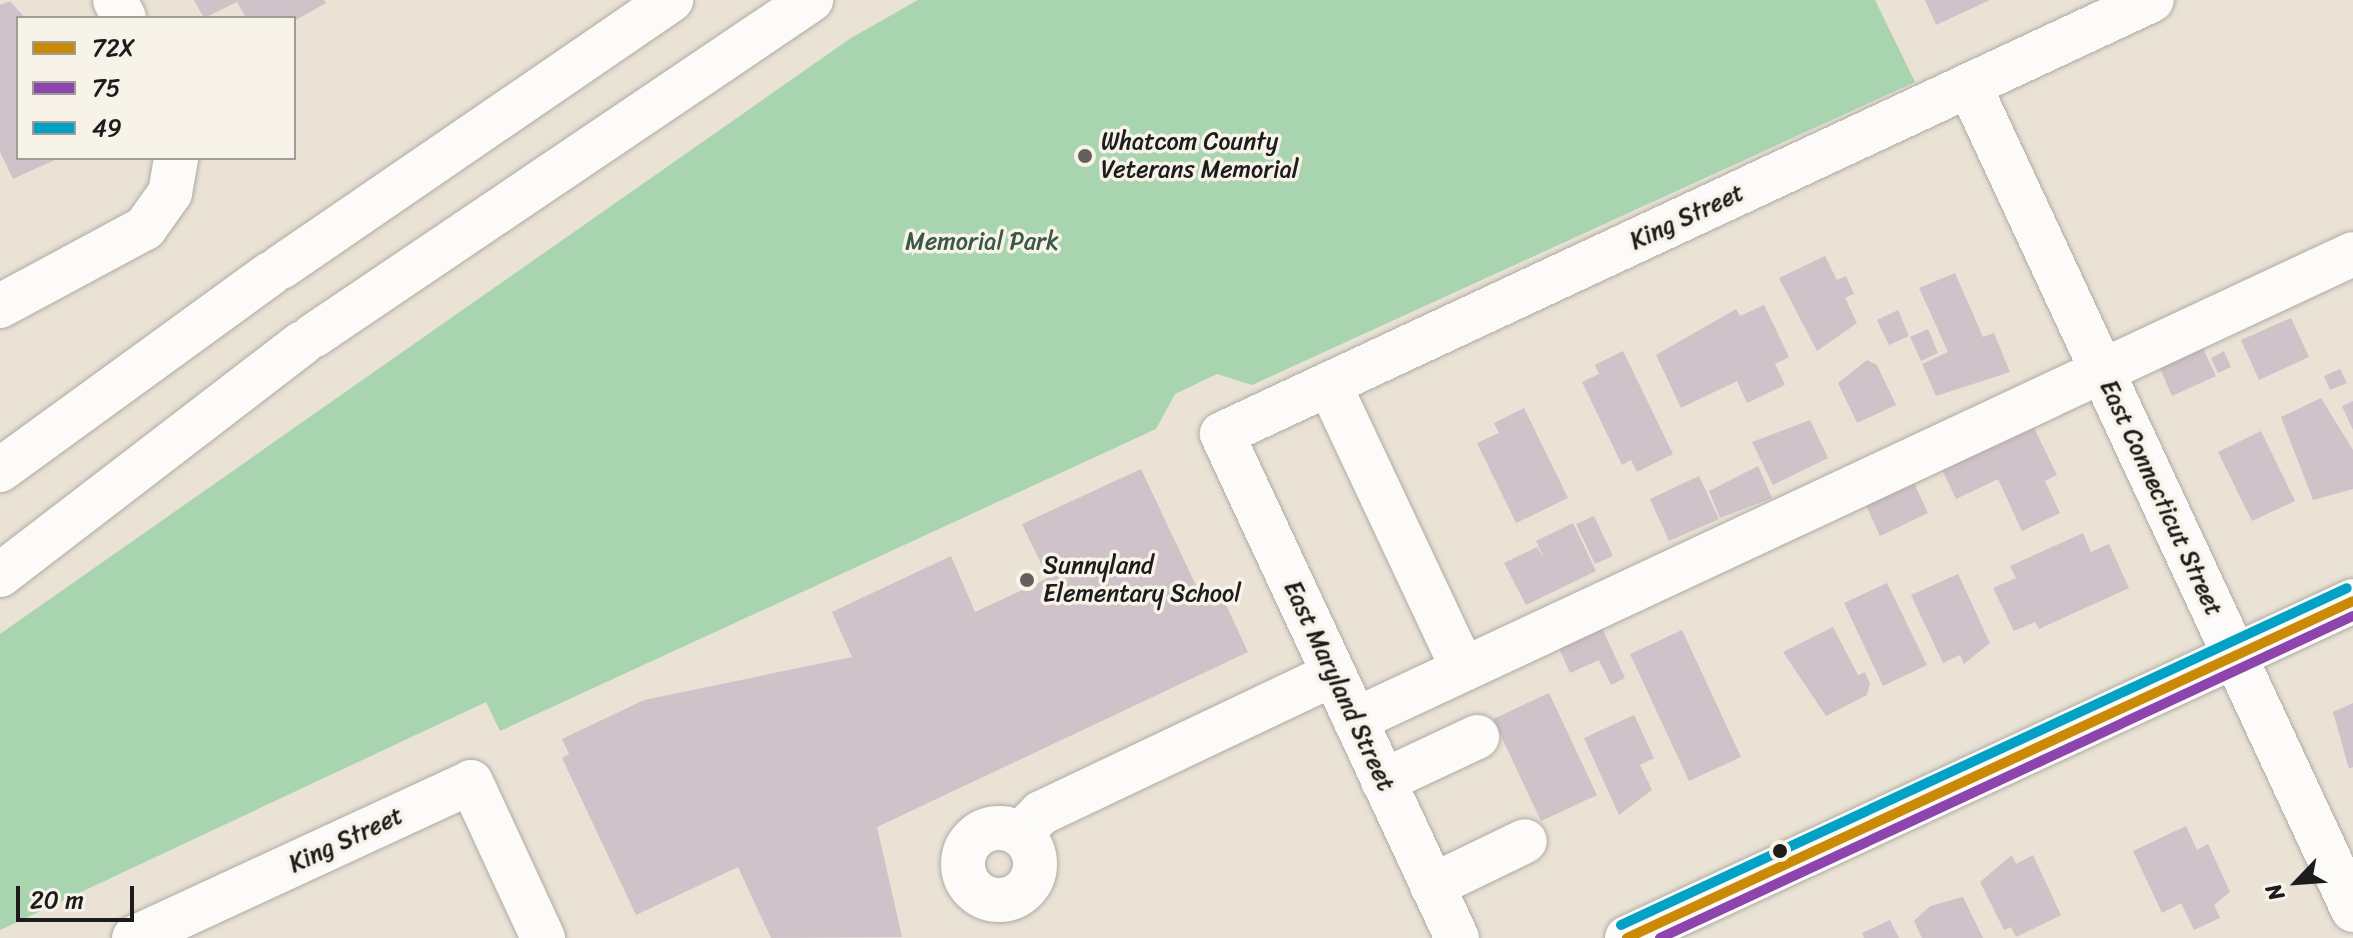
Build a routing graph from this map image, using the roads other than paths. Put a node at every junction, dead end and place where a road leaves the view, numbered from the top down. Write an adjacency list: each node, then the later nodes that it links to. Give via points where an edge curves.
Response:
1 (671, 0): 11 (main road, via 276,270)
2 (811, 0): 12 (main road, via 308,339)
3 (2152, 0): 4 (main road, King Street)
4 (1969, 85): 8 (main road, East Connecticut Street); 9 (main road, King Street)
5 (176, 160): 7 (main road, via 170,193 145,228)
6 (2353, 254): 8 (main road)
7 (0, 306)
8 (2102, 371): 14 (main road, East Connecticut Street); 15 (main road)
9 (1329, 384): 10 (main road, King Street); 15 (main road)
10 (1222, 434): 16 (main road, East Maryland Street)
11 (0, 470)
12 (0, 575)
13 (2353, 601): 14 (main road)
14 (2234, 656): 23 (main road, East Connecticut Street); 27 (main road)
15 (1463, 669): 17 (main road)
16 (1334, 674): 17 (main road, East Maryland Street); 20 (main road, via 1041,813)
17 (1355, 720): 19 (main road, East Maryland Street)
18 (1477, 737): 19 (main road)
19 (1383, 781): 22 (main road, East Maryland Street)
20 (1020, 834)
21 (1525, 841): 22 (main road)
22 (1432, 886): 26 (main road, East Maryland Street)
23 (2353, 910)
24 (134, 938): 25 (main road, King Street, via 471,782)
25 (543, 938)
26 (1457, 938)
27 (1627, 938)

